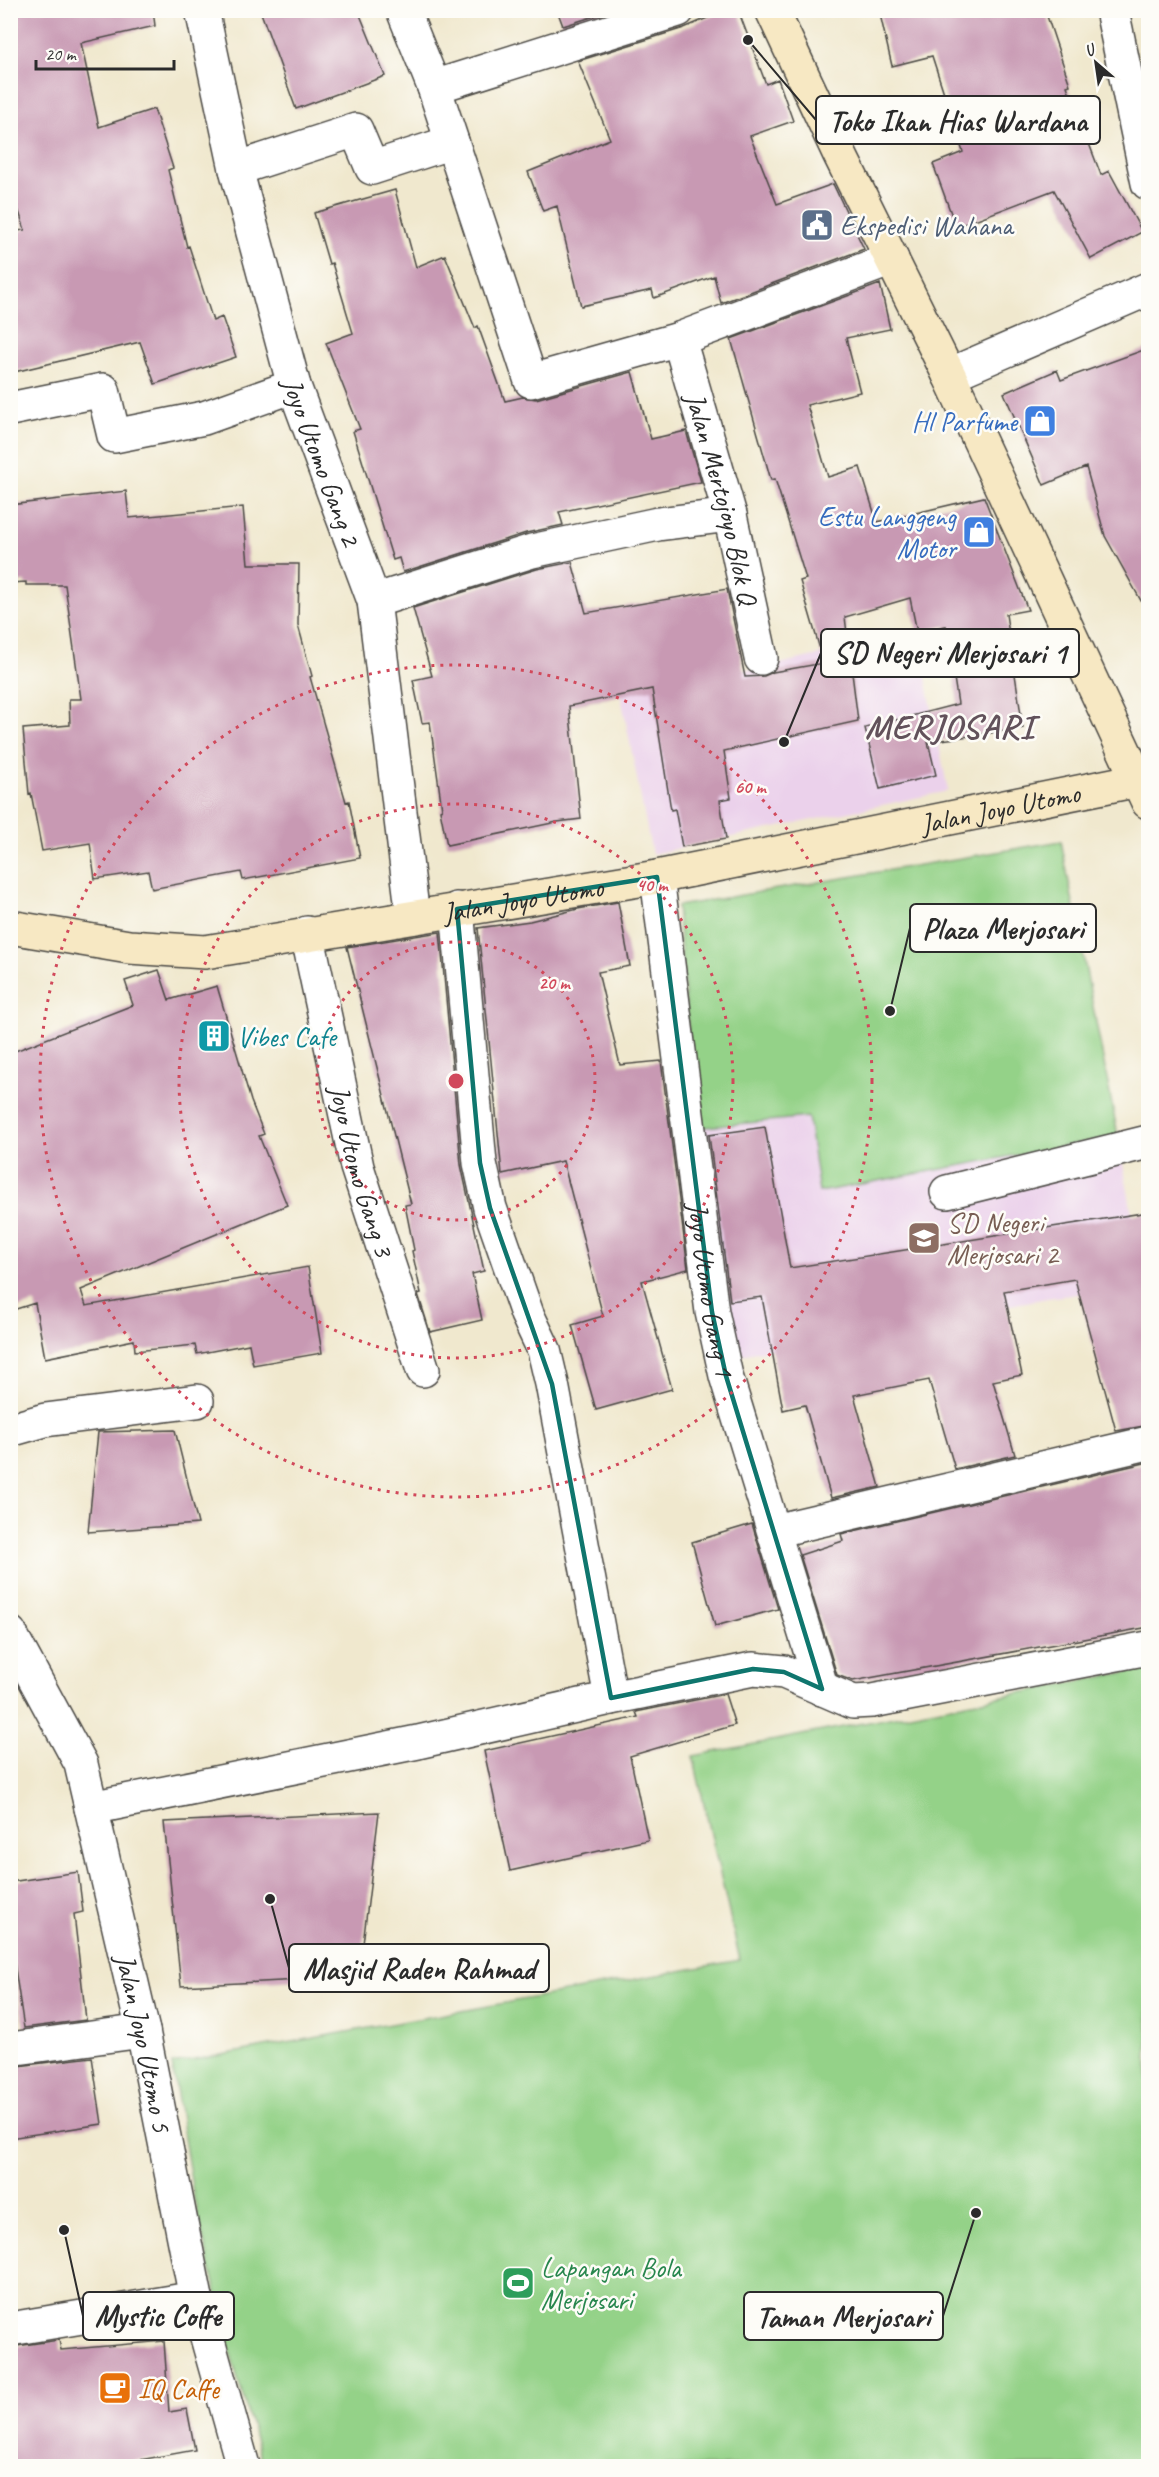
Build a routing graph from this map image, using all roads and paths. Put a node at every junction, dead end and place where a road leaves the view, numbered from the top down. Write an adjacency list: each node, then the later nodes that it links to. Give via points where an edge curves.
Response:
1 (202, 10): 8 (street, Joyo Utomo Gang 2)
2 (403, 10): 6 (street)
3 (678, 10): 6 (street)
4 (772, 10): 10 (main road)
5 (1112, 10): 9 (street)
6 (434, 87): 7 (street)
7 (452, 142): 8 (street, via 372,168 356,130); 12 (street, via 531,381)
8 (236, 169): 14 (street, Joyo Utomo Gang 2)
9 (1149, 183)
10 (892, 259): 12 (street); 13 (main road)
11 (1149, 289): 13 (street)
12 (679, 339): 16 (street, Jalan Mertojoyo Blok Q)
13 (949, 375): 19 (main road)
14 (294, 386): 15 (street, via 204,418 114,436 103,390); 17 (street, Joyo Utomo Gang 2)
15 (10, 409)
16 (730, 515): 17 (street, via 658,524 532,550); 18 (street, Jalan Mertojoyo Blok Q)
17 (374, 601): 22 (street, Joyo Utomo Gang 2)
18 (761, 658)
19 (1145, 787): 20 (main road, Jalan Joyo Utomo)
20 (657, 877): 21 (main road, Jalan Joyo Utomo); 31 (street, Joyo Utomo Gang 1, via 712,1312 726,1376)
21 (457, 909): 22 (main road, Jalan Joyo Utomo); 35 (street, via 480,1163 489,1208 544,1350)
22 (413, 917): 24 (main road, Jalan Joyo Utomo)
23 (10, 927): 24 (main road, Jalan Joyo Utomo, via 129,947 205,952)
24 (307, 933): 27 (street, Joyo Utomo Gang 3, via 357,1167)
25 (1149, 1142): 26 (street)
26 (947, 1192)
27 (423, 1370)
28 (196, 1401): 29 (street, via 45,1420)
29 (10, 1430)
30 (1149, 1443): 31 (street)
31 (774, 1531): 34 (street, Joyo Utomo Gang 1)
32 (10, 1633): 36 (street, Jalan Joyo Utomo 5, via 81,1764)
33 (1149, 1648): 34 (street, via 872,1701 853,1702)
34 (822, 1689): 35 (street, via 784,1672 753,1669)
35 (611, 1698): 36 (street, via 418,1742)
36 (91, 1808): 37 (street, Jalan Joyo Utomo 5)
37 (143, 2031): 38 (street); 39 (street, Jalan Joyo Utomo 5)
38 (10, 2049)
39 (196, 2298): 40 (street); 41 (street, Jalan Joyo Utomo 5)
40 (10, 2329)
41 (243, 2466)

